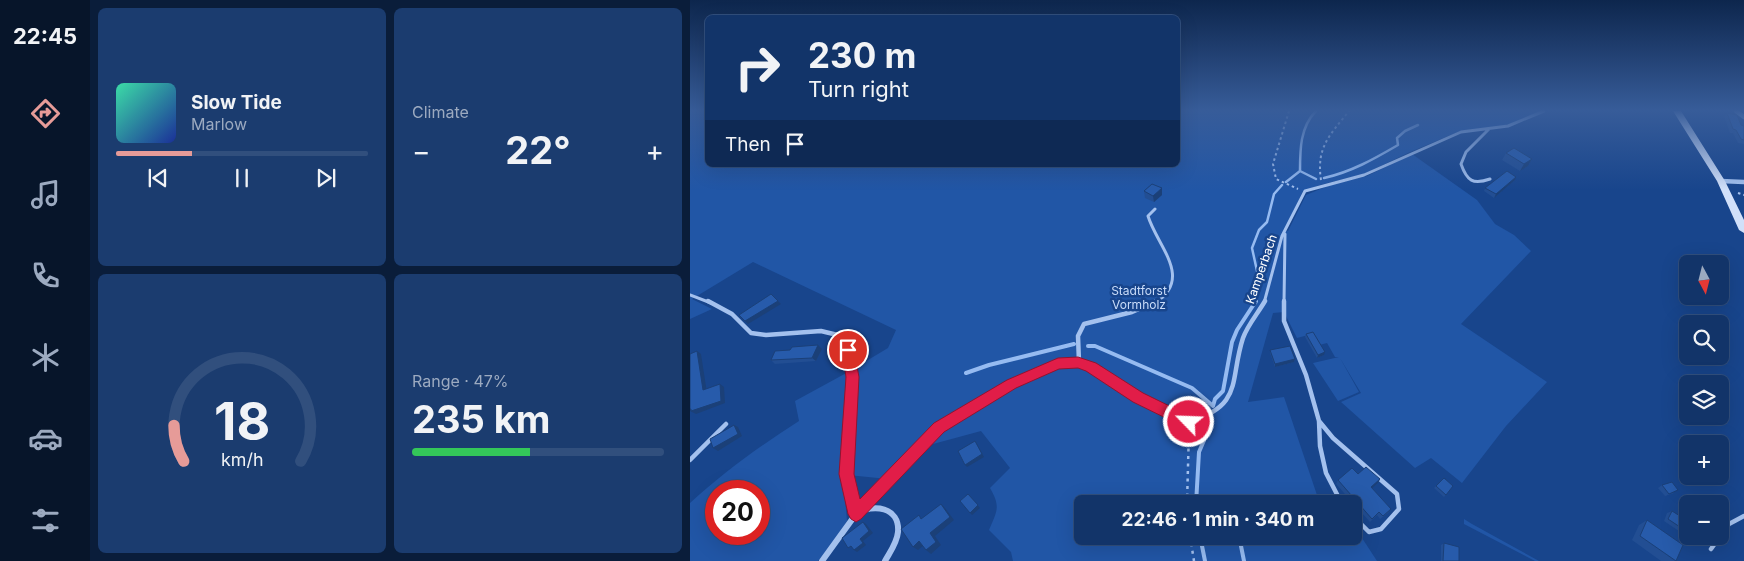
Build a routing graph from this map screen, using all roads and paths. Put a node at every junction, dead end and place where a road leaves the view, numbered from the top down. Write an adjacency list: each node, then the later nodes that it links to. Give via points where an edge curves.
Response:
1 (1281, 137): 10 (path, via 1273,164 1276,178)
2 (1329, 137): 9 (path, via 1320,150 1318,168)
3 (1448, 137): 9 (lane, via 1364,175)
4 (1483, 137): 6 (lane, via 1469,148 1462,159 1462,169 1470,181 1479,183)
5 (1693, 137): 7 (street)
6 (1490, 179)
7 (1721, 181): 8 (street); 14 (street)
8 (1744, 182)
9 (1322, 185): 10 (lane)
10 (1305, 191): 15 (lane, Kamperbach)
11 (1738, 193): 12 (path)
12 (1744, 196)
13 (1155, 209): 17 (lane, via 1148,216 1150,226 1171,264 1172,286 1156,303 1084,324 1078,336)
14 (1744, 230)
15 (1285, 234): 18 (lane, via 1284,321); 19 (lane, Kamperbach, via 1276,255 1266,299 1243,337 1234,386 1218,408)
16 (690, 295): 25 (lane, via 732,314 751,334 821,331 846,337 852,377 846,474)
17 (1078, 362): 19 (lane, via 1138,398); 24 (lane, via 1058,364 1035,372 946,422)
18 (1320, 421): 23 (lane, via 1320,446 1326,473); 27 (lane, via 1333,438 1397,494 1399,509 1381,530 1369,532)
19 (1189, 422): 22 (path)
20 (726, 424): 21 (lane)
21 (690, 460)
22 (1187, 495)
23 (1337, 495)
24 (863, 508): 25 (street); 31 (street, via 888,509 896,520 897,536)
25 (856, 514): 30 (street)
26 (1744, 516): 29 (lane, via 1730,524)
27 (1362, 525)
28 (1191, 545): 32 (path)
29 (1711, 549)
30 (822, 561)
31 (885, 561)
32 (1194, 561)

